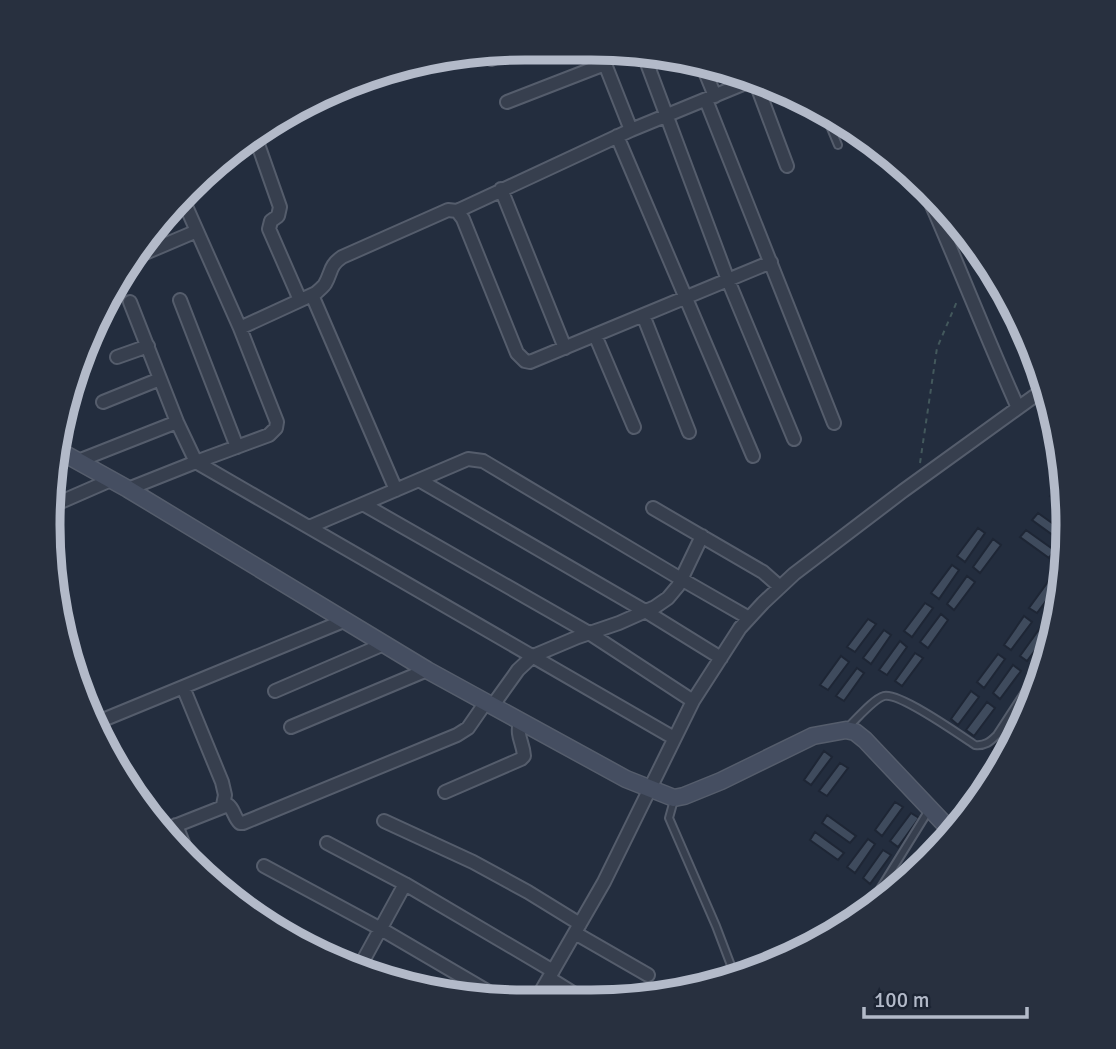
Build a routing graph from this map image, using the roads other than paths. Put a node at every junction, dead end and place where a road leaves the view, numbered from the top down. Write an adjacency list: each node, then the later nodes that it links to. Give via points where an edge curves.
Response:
1 (601, 60): 8 (street)
2 (603, 60): 11 (street)
3 (647, 62): 9 (street)
4 (704, 73): 7 (street)
5 (742, 84): 7 (street)
6 (760, 91): 15 (street)
7 (710, 98): 9 (street); 22 (street)
8 (506, 102)
9 (667, 115): 11 (street); 23 (street)
10 (830, 126): 14 (lane)
11 (631, 130): 12 (street)
12 (617, 136): 16 (street); 24 (street)
13 (258, 144): 25 (street, via 280,207 269,229)
14 (838, 145)
15 (787, 166)
16 (501, 189): 18 (street); 32 (street)
17 (186, 207): 20 (street)
18 (457, 211): 25 (street, via 448,210 342,257 330,268 325,285); 32 (street, via 517,353 530,362)
19 (934, 211): 37 (street)
20 (197, 232): 21 (street); 29 (street)
21 (148, 252)
22 (771, 262): 23 (street); 39 (street)
23 (728, 280): 24 (street); 42 (street)
24 (686, 297): 28 (street); 45 (street)
25 (306, 298): 29 (street); 51 (street)
26 (180, 300): 43 (street)
27 (130, 302): 31 (street)
28 (643, 315): 30 (street); 41 (street)
29 (240, 328): 43 (street, via 277,422 269,435)
30 (596, 335): 32 (street); 40 (street)
31 (148, 346): 33 (street); 34 (street)
32 (565, 348)
33 (117, 357)
34 (160, 379): 36 (street); 38 (street)
35 (1038, 394): 37 (street)
36 (103, 402)
37 (1018, 408): 58 (street)
38 (177, 422): 46 (street); 47 (street)
39 (834, 423)
40 (634, 427)
41 (690, 432)
42 (794, 439)
43 (237, 447): 47 (street)
44 (65, 454): 46 (street)
45 (752, 457)
46 (78, 461): 48 (street)
47 (196, 462): 50 (street); 55 (street)
48 (111, 480): 50 (street); 52 (street)
49 (419, 480): 51 (street); 57 (street, via 468,459 483,461); 59 (street)
50 (128, 489): 61 (street)
51 (396, 490): 53 (street)
52 (60, 502)
53 (363, 504): 55 (street); 62 (street)
54 (653, 508): 56 (street)
55 (309, 527): 64 (street)
56 (702, 536): 57 (street); 58 (street)
57 (681, 579): 59 (street, via 668,597); 60 (street)
58 (780, 587): 60 (street)
59 (645, 611): 62 (street); 65 (street)
60 (749, 618): 65 (street)
61 (346, 620): 63 (street); 67 (street)
62 (589, 633): 64 (street); 70 (street)
63 (384, 644): 66 (street); 68 (street)
64 (533, 656): 71 (street); 76 (street)
65 (721, 658): 70 (street)
66 (427, 670): 71 (street); 74 (street)
67 (183, 687): 72 (street); 80 (street, via 222,782)
68 (275, 691)
69 (1023, 697): 75 (lane, via 997,735 982,745 886,695)
70 (693, 701): 76 (street)
71 (490, 703): 73 (street); 80 (street, via 457,735 243,823 237,821 231,807)
72 (103, 720)
73 (520, 720): 77 (street); 78 (street, via 521,759)
74 (291, 727)
75 (846, 730): 79 (street, via 813,736 721,781); 81 (street, via 865,740)
76 (674, 738): 77 (street)
77 (649, 789): 79 (street); 91 (street)
78 (445, 792)
79 (674, 798): 94 (lane, via 670,818)
80 (223, 805): 83 (street)
81 (930, 809): 84 (street); 90 (lane)
82 (384, 821): 91 (street, via 528,892)
83 (176, 825): 85 (street); 86 (street)
84 (946, 825)
85 (172, 827)
86 (181, 837)
87 (327, 843): 89 (street)
88 (264, 866): 92 (street)
89 (405, 884): 92 (street); 95 (street)
90 (880, 889)
91 (577, 928): 95 (street); 96 (street)
92 (380, 929): 93 (street); 97 (street)
93 (363, 960)
94 (732, 968)
95 (551, 975): 98 (street); 99 (street)
96 (648, 975)
97 (481, 988)
98 (542, 990)
99 (570, 990)

